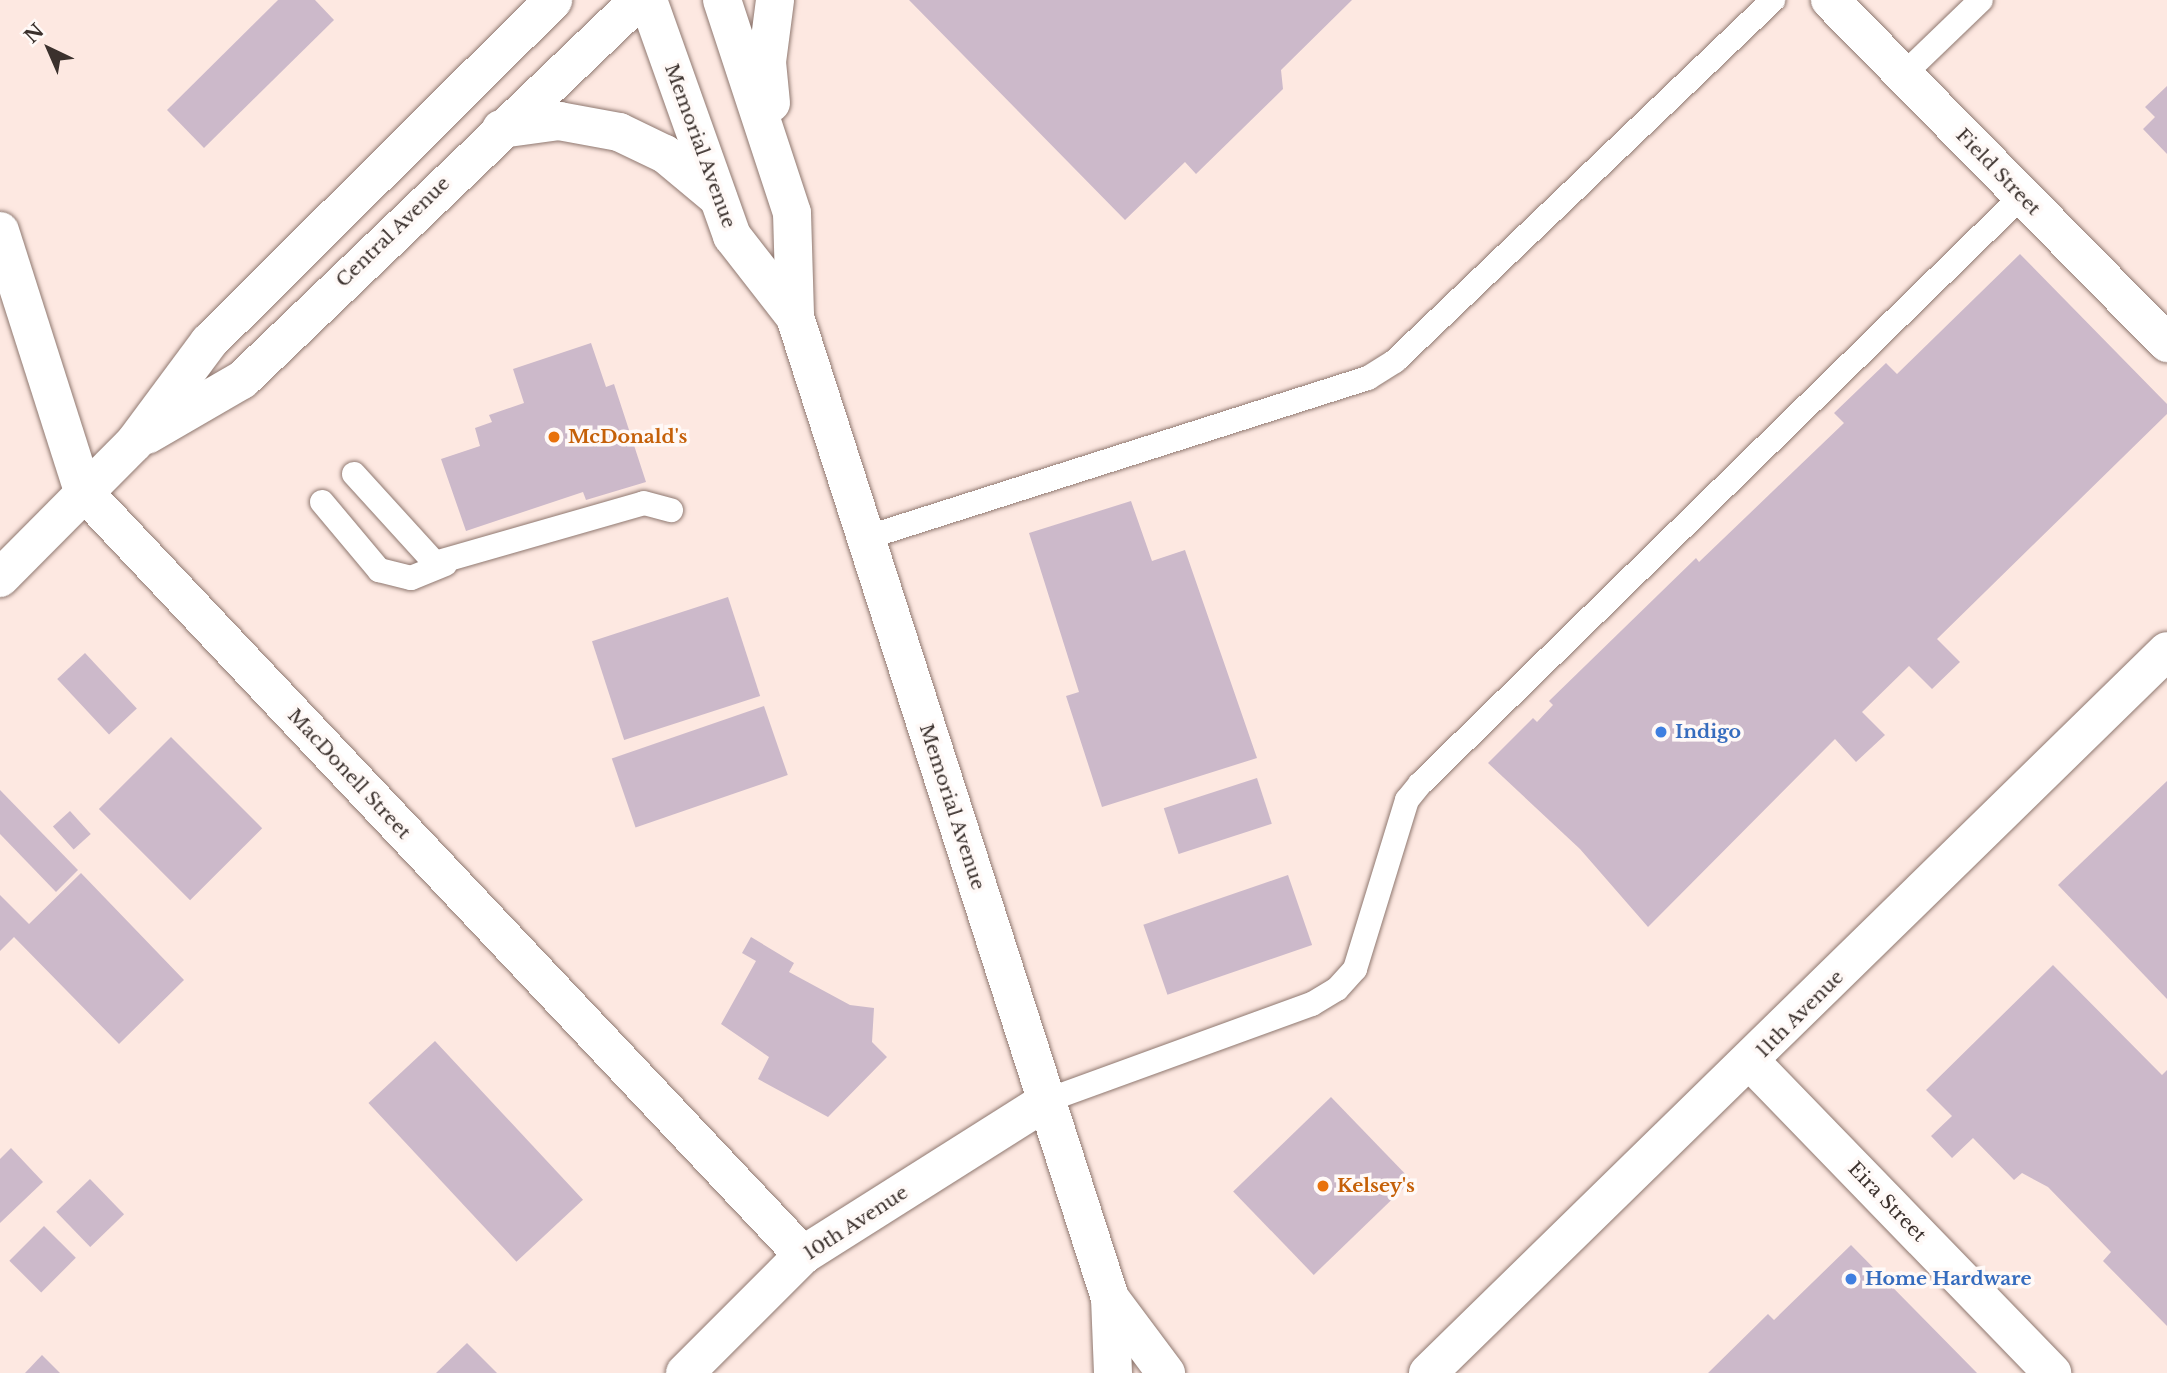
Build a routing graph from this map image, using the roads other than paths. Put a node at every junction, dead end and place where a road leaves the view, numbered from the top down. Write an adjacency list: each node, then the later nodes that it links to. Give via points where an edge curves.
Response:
1 (553, 0): 17 (main road, Central Avenue, via 209,342)
2 (639, 0): 10 (main road, Central Avenue)
3 (648, 0): 13 (main road, Memorial Avenue)
4 (722, 0): 11 (main road, Memorial Avenue)
5 (775, 0): 11 (main road, via 767,62)
6 (1773, 0): 22 (lane, via 1395,361 1368,378)
7 (1830, 0): 9 (main road, Field Street)
8 (1981, 0): 9 (lane)
9 (1903, 75): 12 (main road, Field Street)
10 (501, 129): 13 (main road, via 559,121 619,132 665,154); 17 (main road, Central Avenue, via 242,380)
11 (777, 165): 15 (main road, Memorial Avenue, via 792,212)
12 (2022, 196): 16 (main road, Field Street); 27 (lane, via 1420,784 1407,800 1355,969 1337,989 1312,1004)
13 (718, 198): 15 (main road, Memorial Avenue, via 732,236)
14 (0, 231): 19 (main road, MacDonell Street)
15 (795, 317): 22 (main road, Memorial Avenue)
16 (2167, 343)
17 (134, 443): 19 (main road, Central Avenue)
18 (354, 474): 23 (lane, via 422,555)
19 (83, 491): 24 (main road, Central Avenue); 28 (main road, MacDonell Street)
20 (322, 502): 23 (lane, via 379,570 411,578)
21 (671, 510): 23 (lane, via 645,503)
22 (865, 538): 27 (main road, Memorial Avenue)
23 (445, 564)
24 (0, 578)
25 (2167, 651): 26 (main road, 11th Avenue)
26 (1751, 1062): 33 (main road, 11th Avenue); 34 (main road, Eira Street)
27 (1048, 1100): 28 (main road, 10th Avenue); 29 (main road, Memorial Avenue)
28 (803, 1255): 30 (main road, 10th Avenue)
29 (1110, 1298): 31 (main road, Memorial Avenue); 32 (main road, Memorial Avenue)
30 (685, 1373)
31 (1113, 1373)
32 (1166, 1373)
33 (1428, 1373)
34 (2052, 1373)

